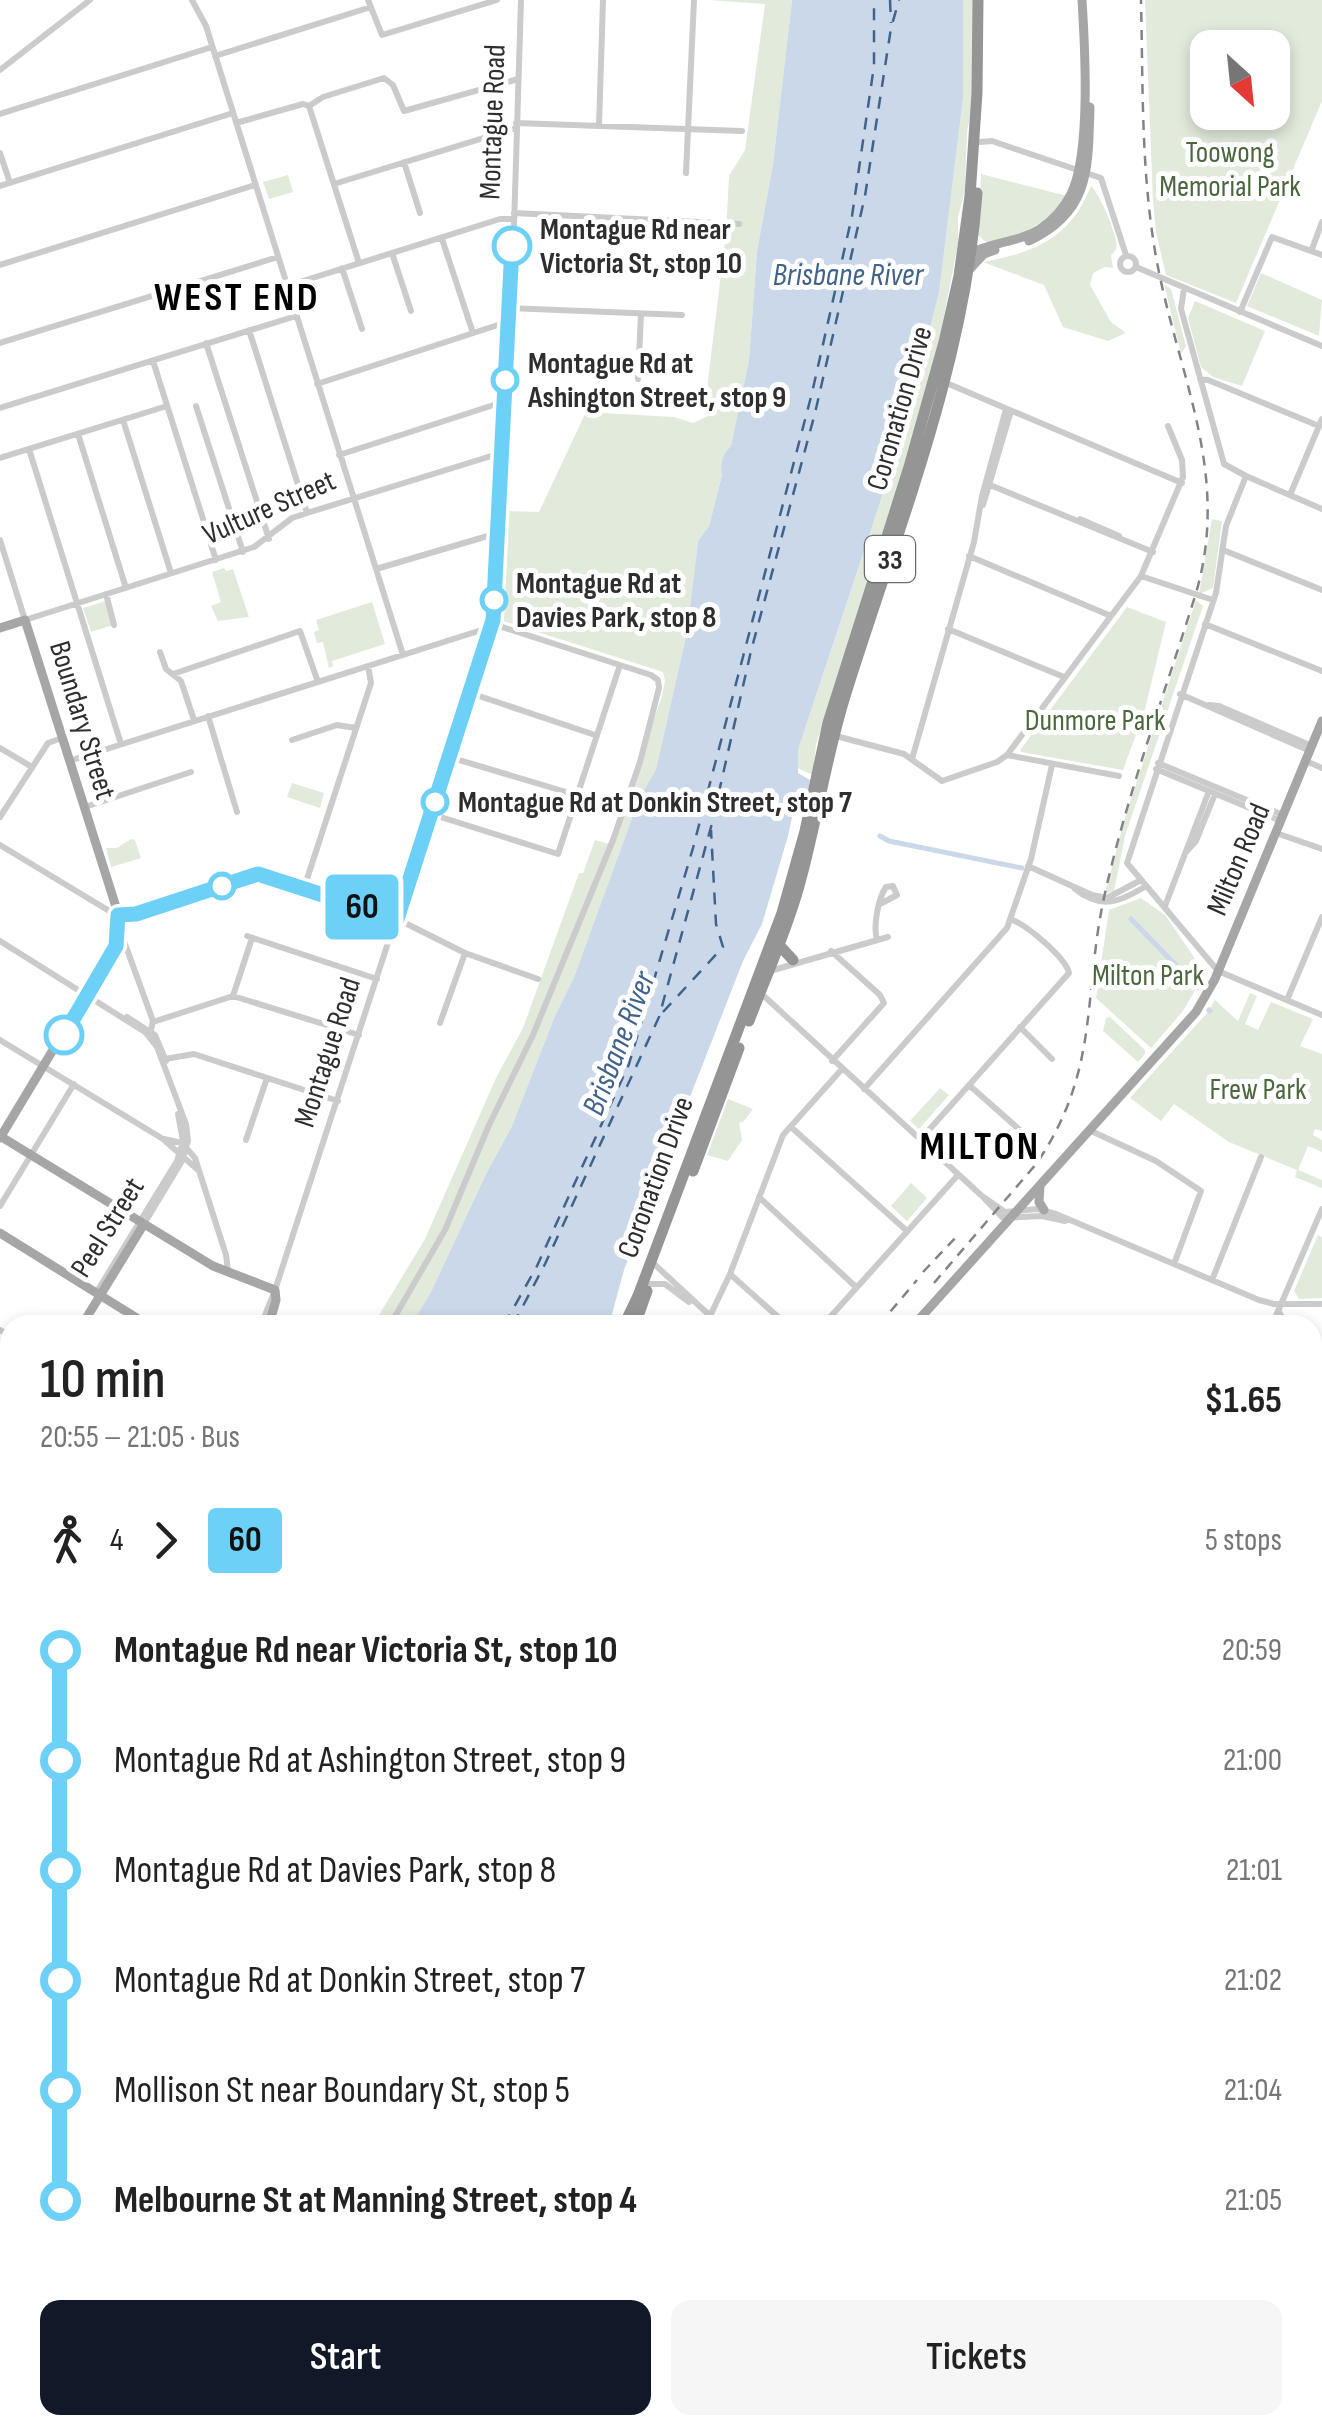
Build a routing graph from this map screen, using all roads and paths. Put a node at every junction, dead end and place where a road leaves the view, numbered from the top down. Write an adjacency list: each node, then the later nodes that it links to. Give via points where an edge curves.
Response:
1 (90, 0): 11 (street)
2 (194, 0): 10 (street)
3 (498, 0): 9 (street, via 381,35)
4 (521, 0): 12 (street, Montague Road)
5 (604, 0): 18 (street)
6 (694, 0): 19 (street)
7 (981, 0): 21 (highway, Coronation Drive / 33); 47 (highway, Coronation Drive / 33)
8 (1082, 2): 24 (main road, via 1090,93)
9 (370, 4): 10 (street)
10 (214, 51): 14 (street); 15 (street)
11 (0, 70)
12 (518, 79): 13 (street, via 402,110 387,79); 17 (street, Montague Road)
13 (309, 106): 16 (street); 27 (street)
14 (233, 113): 16 (street); 26 (street)
15 (0, 114)
16 (236, 124): 28 (street)
17 (516, 125): 18 (street); 23 (street); 31 (street, Montague Road)
18 (599, 126): 19 (street)
19 (688, 130): 20 (street); 25 (street)
20 (742, 131)
21 (980, 142): 24 (street); 34 (highway, Coronation Drive / 33)
22 (0, 154): 26 (street)
23 (404, 162): 27 (street); 30 (street)
24 (1083, 172): 36 (main road, via 1053,218); 41 (street, via 1105,184); 47 (main road, via 1073,207 1057,225 987,253)
25 (686, 173)
26 (10, 183): 29 (street)
27 (334, 184): 43 (street)
28 (255, 185): 42 (street); 44 (street)
29 (0, 186)
30 (420, 213)
31 (514, 216): 33 (street); 35 (street); 50 (street, Montague Road)
32 (1322, 222): 37 (street)
33 (739, 224)
34 (974, 233): 36 (main road); 38 (highway, Coronation Drive / 33)
35 (442, 238): 39 (street); 59 (street)
36 (991, 246): 38 (main road)
37 (1312, 249): 40 (street); 52 (street, via 1275,236)
38 (972, 251): 47 (highway, Coronation Drive / 33)
39 (392, 253): 43 (street); 51 (street)
40 (1322, 255)
41 (1126, 256): 45 (street, via 1136,259); 45 (street, via 1121,268)
42 (278, 257): 48 (street); 60 (street)
43 (359, 263): 46 (street)
44 (0, 265)
45 (1136, 267): 49 (street)
46 (342, 268): 48 (street); 57 (street)
47 (964, 272): 65 (highway, Coronation Drive / 33)
48 (286, 286): 55 (street)
49 (1184, 288): 52 (street); 66 (street, via 1180,305)
50 (508, 308): 53 (street); 56 (street, Montague Road)
51 (410, 311)
52 (1240, 312): 62 (street)
53 (641, 314): 54 (street); 64 (street)
54 (682, 315)
55 (296, 316): 58 (street); 67 (street)
56 (507, 325): 59 (street); 68 (street, Montague Road)
57 (362, 329)
58 (249, 330): 61 (street); 88 (street)
59 (473, 334): 67 (street)
60 (0, 343)
61 (206, 343): 63 (street); 90 (street)
62 (1322, 346)
63 (153, 360): 69 (street); 71 (street)
64 (638, 379)
65 (938, 380): 72 (street); 126 (highway, Coronation Drive / 33)
66 (1200, 380): 74 (street); 81 (street, via 1224,464)
67 (316, 384): 79 (street)
68 (502, 402): 78 (street, Montague Road); 79 (street)
69 (167, 406): 73 (street); 96 (street)
70 (196, 406): 93 (street)
71 (0, 408)
72 (1008, 410): 82 (street); 83 (street); 86 (street)
73 (123, 420): 76 (street); 98 (street)
74 (1320, 422): 84 (street)
75 (1168, 426): 82 (street, via 1182,460)
76 (78, 434): 77 (street); 100 (street)
77 (28, 449): 80 (street); 104 (street)
78 (501, 454): 85 (street, Vulture Street); 89 (street, Montague Road)
79 (339, 455): 85 (street)
80 (0, 458)
81 (1246, 476): 84 (street); 92 (street)
82 (1182, 483): 94 (street)
83 (990, 485): 86 (street); 94 (street)
84 (1290, 495): 87 (street)
85 (354, 498): 88 (street, Vulture Street); 97 (street)
86 (983, 505): 95 (street)
87 (1322, 508)
88 (307, 513): 90 (street, Vulture Street)
89 (498, 533): 97 (street); 110 (street, Montague Road)
90 (269, 539): 93 (street, Vulture Street)
91 (0, 540): 106 (street, Boundary Street)
92 (1223, 550): 101 (street); 103 (street)
93 (243, 552): 96 (street, Vulture Street)
94 (1154, 552): 99 (street)
95 (969, 556): 105 (street); 111 (street)
96 (216, 560): 98 (street, Vulture Street)
97 (376, 568): 113 (street)
98 (171, 573): 100 (street, Vulture Street)
99 (1141, 576): 103 (street); 105 (street)
100 (126, 588): 102 (street, Vulture Street)
101 (1322, 590)
102 (106, 594): 104 (street, Vulture Street); 107 (street)
103 (1213, 600): 108 (street)
104 (78, 603): 106 (street, Vulture Street); 130 (street)
105 (1111, 616): 118 (street)
106 (25, 620): 109 (main road, Vulture Street); 128 (main road, Boundary Street)
107 (114, 624)
108 (1205, 624): 116 (street); 121 (street)
109 (0, 628)
110 (492, 628): 113 (street); 114 (street); 120 (street, Montague Road)
111 (948, 629): 118 (street); 135 (street)
112 (160, 652): 117 (street)
113 (403, 654): 115 (street)
114 (620, 665): 127 (street); 235 (street, via 658,680 640,762 532,1035 444,1230)
115 (368, 666): 119 (street); 125 (street, via 370,682)
116 (1322, 671)
117 (173, 674): 119 (street, via 300,631); 123 (street)
118 (1064, 678): 133 (street)
119 (318, 682): 122 (street)
120 (470, 693): 127 (street); 134 (street, Montague Road)
121 (1180, 694): 132 (street); 138 (street)
122 (208, 716): 123 (street); 147 (street)
123 (194, 720): 130 (street)
124 (1322, 721): 132 (main road, Milton Road)
125 (356, 728): 129 (street, via 337,725); 155 (street)
126 (829, 734): 135 (street); 145 (highway, Coronation Drive / 33)
127 (595, 736): 144 (street)
128 (62, 738): 136 (main road, Boundary Street); 139 (street, via 48,744)
129 (292, 740)
130 (121, 744): 136 (street)
131 (0, 748): 139 (street)
132 (1309, 753): 140 (street); 150 (main road, Milton Road)
133 (1006, 755): 135 (street, via 944,781); 137 (street)
134 (450, 757): 144 (street); 148 (street, Montague Road)
135 (912, 760)
136 (69, 761): 146 (main road, Boundary Street)
137 (1052, 765): 142 (street); 153 (street)
138 (1157, 766): 143 (street); 150 (street); 154 (street, via 1127,862)
139 (32, 768): 149 (street)
140 (1322, 768)
141 (192, 772): 146 (street)
142 (1118, 776)
143 (1212, 792): 150 (street); 157 (street)
144 (576, 794): 148 (street, via 558,854)
145 (814, 804): 166 (highway, Coronation Drive / 33, via 804,869); 172 (highway, Coronation Drive / 33)
146 (84, 808): 158 (main road, Boundary Street)
147 (237, 812)
148 (431, 814): 160 (street, Montague Road)
149 (0, 817)
150 (1279, 824): 152 (street); 173 (main road, Milton Road)
151 (0, 845): 158 (street)
152 (1322, 850)
153 (1028, 866): 154 (street, via 1110,898); 161 (street)
154 (1144, 883): 157 (street)
155 (304, 888): 158 (street, via 258,874); 160 (street)
156 (882, 903): 165 (street)
157 (1165, 906): 173 (street)
158 (118, 915): 164 (main road, Boundary Street); 176 (main road, via 116,946)
159 (1322, 916): 178 (street)
160 (397, 919): 168 (street); 174 (street, Montague Road)
161 (1010, 919): 182 (street, via 1070,970); 194 (street)
162 (888, 937): 165 (street)
163 (0, 940): 176 (street)
164 (123, 940): 170 (main road); 171 (street)
165 (877, 940): 167 (street)
166 (780, 946): 169 (highway); 172 (highway, Coronation Drive / 33)
167 (831, 952): 169 (street); 187 (street, via 884,1001)
168 (465, 953): 175 (street); 181 (street)
169 (799, 959): 172 (street); 172 (street)
170 (113, 960): 171 (street, via 124,958); 176 (main road)
171 (135, 969): 183 (street)
172 (767, 970): 179 (highway, Coronation Drive / 33); 179 (highway, Coronation Drive / 33)
173 (1218, 971): 178 (street); 197 (main road, Milton Road, via 1186,1024)
174 (378, 979): 177 (street, via 249,937); 184 (street, Montague Road)
175 (538, 979)
176 (88, 996): 183 (street); 189 (main road)
177 (233, 996): 183 (street); 184 (street)
178 (1288, 1000): 180 (street)
179 (752, 1006): 187 (street, via 775,1009); 218 (highway, Coronation Drive / 33)
180 (1322, 1015)
181 (440, 1023)
182 (1020, 1027): 186 (street); 193 (street)
183 (148, 1028): 188 (street); 188 (street, via 160,1040)
184 (359, 1035): 195 (street, Montague Road)
185 (0, 1040): 189 (street)
186 (1052, 1059)
187 (832, 1060): 190 (street)
188 (166, 1065): 191 (street, via 191,1054); 202 (street, via 186,1128)
189 (44, 1066): 192 (street); 198 (main road)
190 (842, 1069): 194 (street); 196 (street)
191 (267, 1078): 195 (street); 200 (street)
192 (74, 1084): 202 (street); 203 (street)
193 (970, 1085): 199 (street); 201 (street)
194 (864, 1090): 201 (street)
195 (338, 1100): 225 (street, Montague Road)
196 (791, 1127): 207 (street); 214 (street)
197 (1089, 1130): 206 (main road, Milton Road); 219 (street, via 1201,1191)
198 (0, 1139): 203 (main road)
199 (1030, 1139)
200 (246, 1140)
201 (920, 1140): 205 (street)
202 (183, 1151): 212 (street, Peel Street); 216 (street, via 198,1162)
203 (32, 1156): 208 (street); 212 (main road)
204 (1262, 1157): 222 (street)
205 (958, 1175): 211 (street, via 997,1214); 214 (street)
206 (1040, 1186): 209 (main road); 211 (main road, Milton Road)
207 (759, 1197): 220 (street); 224 (street)
208 (0, 1206)
209 (1044, 1210): 211 (street); 213 (street)
210 (1322, 1210): 228 (street)
211 (1013, 1215): 213 (street); 240 (main road, Milton Road)
212 (142, 1222): 217 (main road); 226 (main road, Peel Street)
213 (1071, 1222): 219 (street)
214 (907, 1231): 224 (street)
215 (0, 1233): 226 (main road)
216 (222, 1246): 217 (street, via 220,1260); 221 (street)
217 (206, 1262): 221 (main road)
218 (654, 1264): 223 (highway, Coronation Drive / 33); 230 (street); 236 (highway, Coronation Drive / 33)
219 (1174, 1264): 222 (street)
220 (730, 1274): 230 (street); 238 (street)
221 (230, 1275): 225 (main road)
222 (1212, 1280): 227 (street)
223 (650, 1284): 230 (street, via 665,1284); 237 (highway, Coronation Drive / 33)
224 (856, 1287): 239 (street)
225 (276, 1290): 234 (main road, Montague Road)
226 (98, 1294): 232 (main road, Peel Street); 233 (main road)
227 (1272, 1304): 228 (street); 231 (street)
228 (1283, 1304): 229 (street); 231 (street)
229 (1322, 1304)
230 (707, 1313)
231 (1279, 1313)
232 (85, 1315)
233 (132, 1315)
234 (271, 1315)
235 (396, 1315)
236 (632, 1315)
237 (634, 1315)
238 (776, 1315)
239 (831, 1315)
240 (923, 1315)

